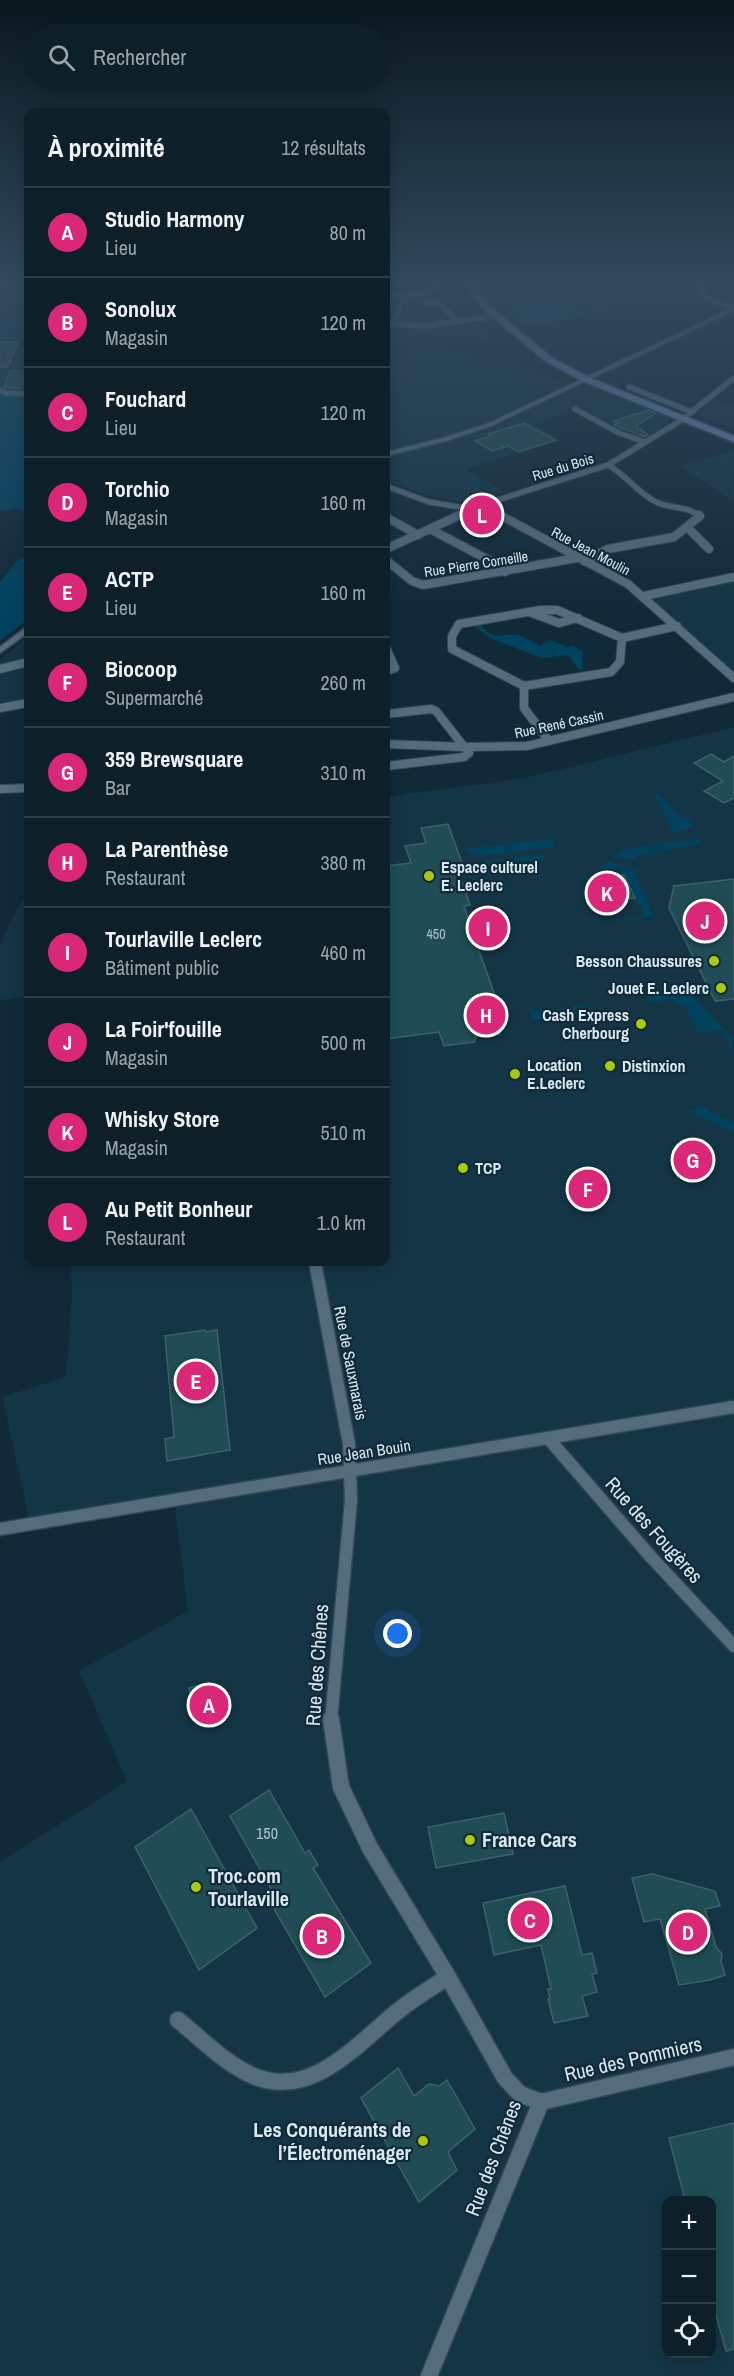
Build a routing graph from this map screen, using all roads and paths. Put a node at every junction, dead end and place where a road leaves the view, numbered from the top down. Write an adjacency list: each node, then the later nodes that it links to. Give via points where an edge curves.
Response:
1 (2, 391): 7 (street)
2 (560, 391): 13 (street, via 478,429)
3 (623, 391): 9 (main road)
4 (625, 391): 9 (main road)
5 (637, 391): 9 (street)
6 (718, 391): 9 (street, Rue du Bois)
7 (24, 394)
8 (575, 409): 12 (street)
9 (688, 415): 10 (main road); 11 (main road); 12 (street, Rue du Bois)
10 (734, 433)
11 (734, 439)
12 (645, 442): 14 (street, Rue du Bois)
13 (390, 453)
14 (608, 465): 16 (street, Rue du Bois); 19 (street, via 622,471 654,501 697,513 700,516)
15 (390, 487): 17 (street, via 429,502)
16 (482, 505): 17 (street, Rue du Bois); 28 (street, Rue Jean Moulin)
17 (472, 509): 20 (street, Rue du Bois)
18 (390, 519): 21 (street)
19 (687, 527): 22 (street); 23 (street)
20 (430, 529): 21 (street, Rue du Bois); 30 (street)
21 (418, 534): 26 (street, Rue du Bois)
22 (669, 538): 25 (street); 28 (street, Rue Pierre Corneille, via 608,549)
23 (698, 538): 24 (street); 27 (street)
24 (690, 539)
25 (681, 541)
26 (390, 547)
27 (709, 549)
28 (580, 559): 30 (street, Rue Pierre Corneille); 32 (street, Rue Jean Moulin)
29 (390, 562): 30 (street, Rue Pierre Corneille, via 412,583 423,585)
30 (505, 572)
31 (734, 577): 32 (street)
32 (644, 596): 35 (street, Rue Jean Moulin)
33 (528, 612): 34 (street, via 557,610); 34 (street, via 557,624); 44 (street, via 459,624 451,643 452,649)
34 (578, 618): 37 (street)
35 (677, 626): 37 (street); 43 (street, Rue Jean Moulin)
36 (24, 633): 38 (street)
37 (622, 638): 44 (street, via 620,662 611,672)
38 (0, 651)
39 (390, 657): 42 (street, via 395,668)
40 (24, 663): 41 (street)
41 (0, 669)
42 (390, 670)
43 (734, 678)
44 (525, 686): 49 (street, via 524,708)
45 (734, 697): 49 (street, Rue René Cassin)
46 (24, 704): 47 (street)
47 (0, 708)
48 (390, 714): 51 (street, via 436,711)
49 (549, 741): 51 (street, Rue René Cassin, via 510,748)
50 (390, 744): 51 (street, Rue René Cassin)
51 (466, 747): 52 (street, via 469,753 464,757)
52 (390, 766)
53 (24, 788): 54 (street)
54 (0, 789)
55 (316, 1266): 58 (street, Rue de Sauxmarais)
56 (734, 1407): 57 (street, Rue Jean Bouin)
57 (548, 1438): 58 (street, Rue Jean Bouin); 60 (street, Rue des Fougères)
58 (351, 1470): 59 (street, Rue Jean Bouin); 61 (street, Rue des Chênes, via 331,1724 341,1788 370,1848)
59 (0, 1529)
60 (734, 1646)
61 (448, 1977): 62 (street, via 399,2010 332,2066 299,2080 271,2082 259,2078); 64 (street, Rue des Chênes, via 505,2078 520,2094)
62 (178, 2020)
63 (734, 2057): 64 (street, Rue des Pommiers)
64 (541, 2102): 65 (street, Rue des Chênes)
65 (429, 2376)

